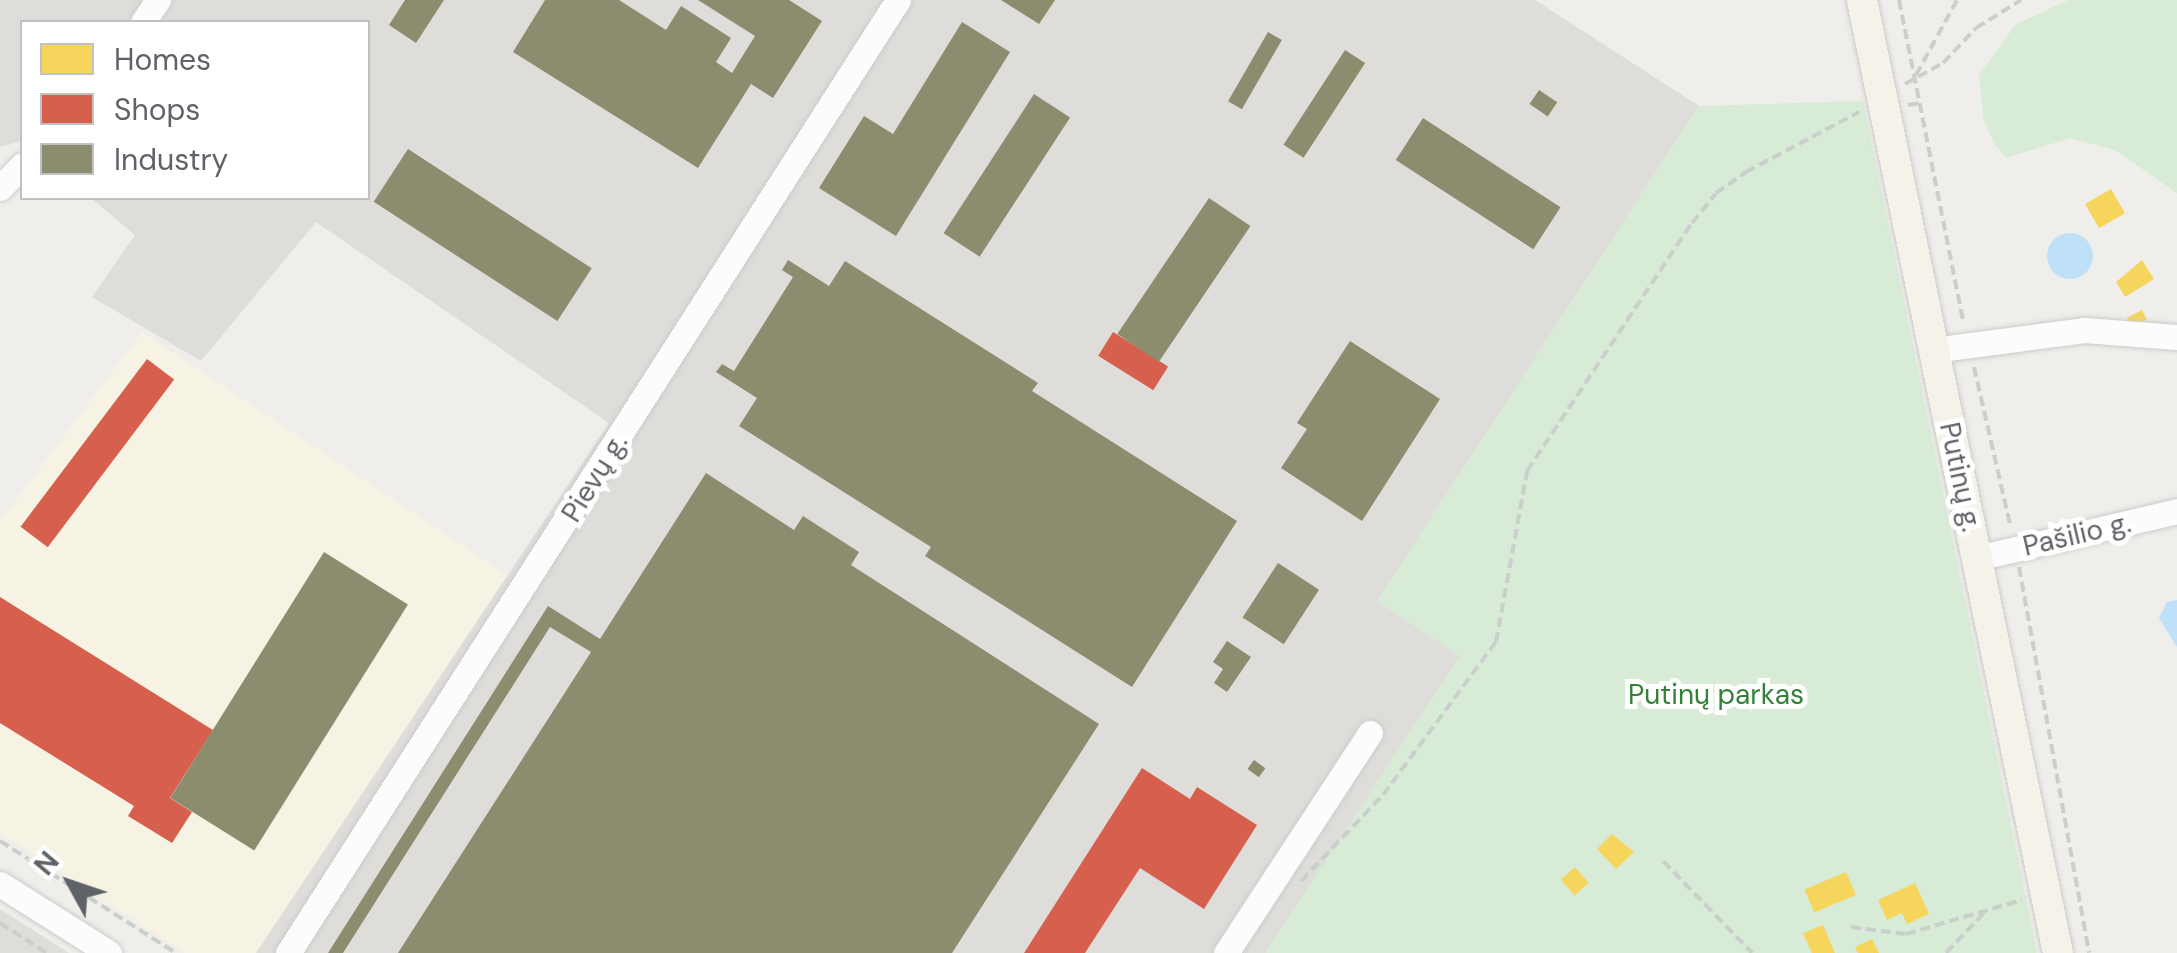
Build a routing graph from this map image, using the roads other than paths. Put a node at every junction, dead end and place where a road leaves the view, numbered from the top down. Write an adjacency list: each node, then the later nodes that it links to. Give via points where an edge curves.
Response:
1 (898, 0): 12 (street, Pievų g.)
2 (1862, 0): 6 (main road, Putinų g.)
3 (20, 167): 4 (street)
4 (0, 188)
5 (2177, 337): 6 (street, via 2084,330)
6 (1933, 350): 8 (main road, Putinų g.)
7 (2177, 511): 8 (street, Pašilio g.)
8 (1976, 558): 14 (main road, Putinų g.)
9 (1370, 733): 13 (street)
10 (0, 884): 11 (street)
11 (109, 953)
12 (288, 953)
13 (1226, 953)
14 (2058, 953)

